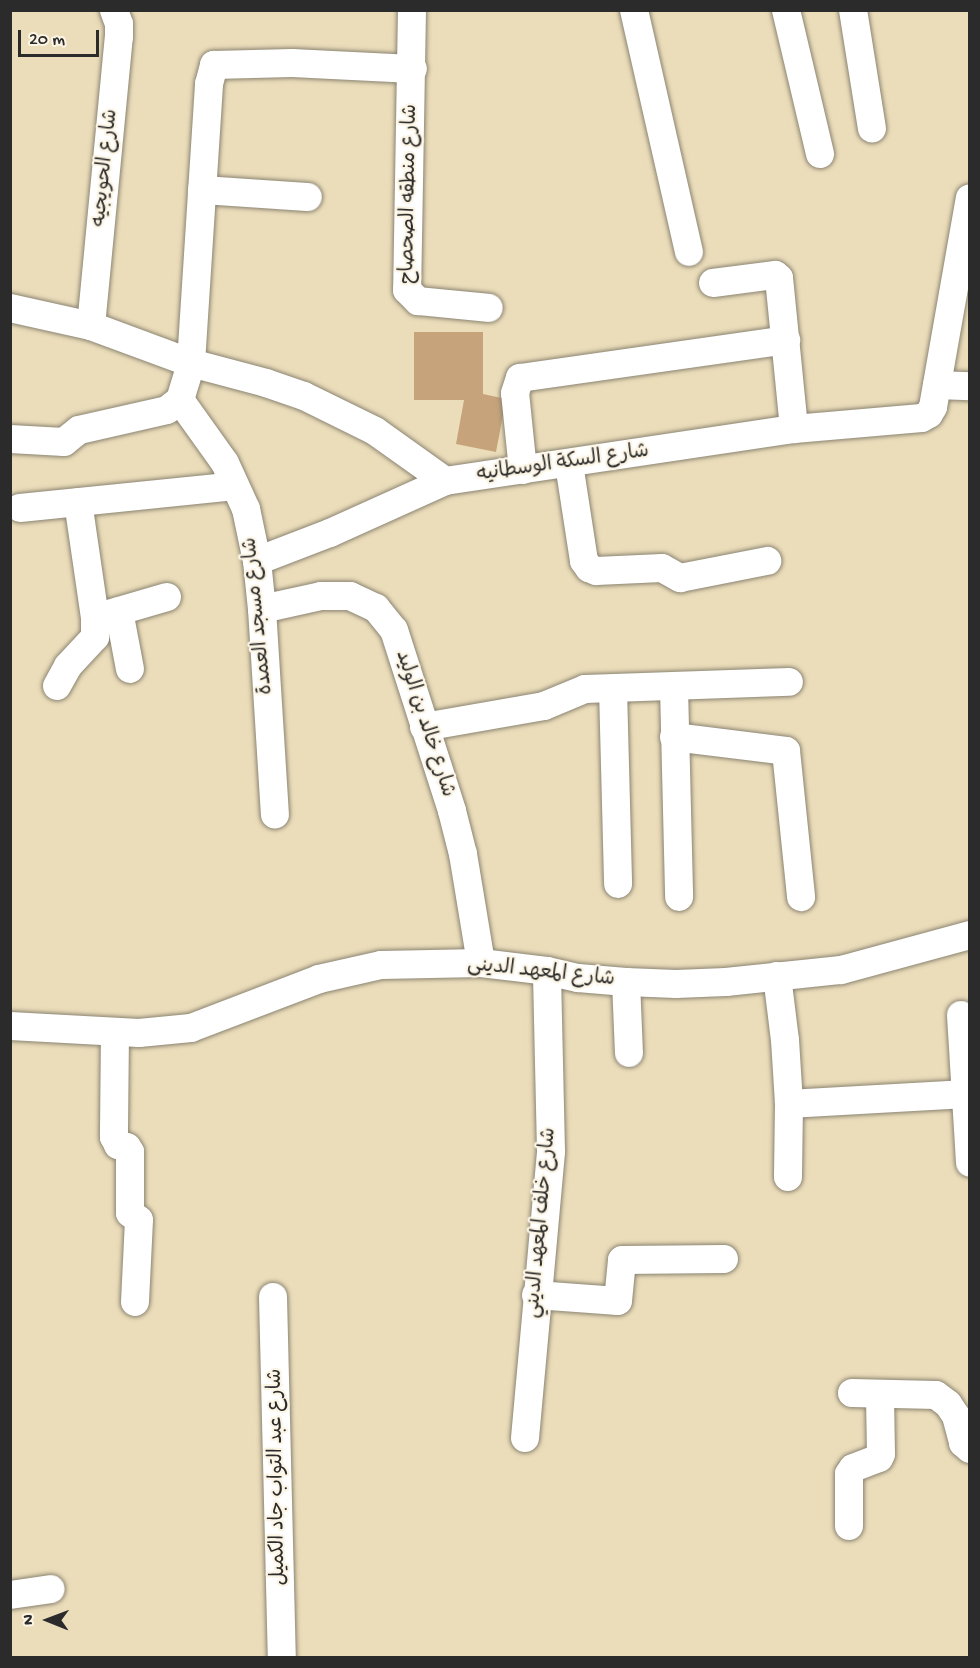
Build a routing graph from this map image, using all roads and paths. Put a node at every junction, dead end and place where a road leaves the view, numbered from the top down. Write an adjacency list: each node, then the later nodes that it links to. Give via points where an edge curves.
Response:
1 (114, 10): 17 (street, شارع الحويجيه, via 119,37)
2 (412, 10): 6 (street, شارع منطقه الصحصاح)
3 (634, 10): 12 (street)
4 (786, 10): 8 (street)
5 (853, 10): 7 (street)
6 (413, 69): 9 (street, via 292,63 214,65 209,84); 16 (street, شارع منطقه الصحصاح, via 407,290 418,301)
7 (872, 128)
8 (820, 154)
9 (202, 190): 10 (street); 19 (street)
10 (308, 196)
11 (969, 198): 14 (street, شارع السكة الوسطانيه)
12 (689, 252)
13 (713, 283): 18 (street, via 775,275 781,282)
14 (960, 304): 20 (street, شارع السكة الوسطانيه)
15 (10, 308): 17 (street)
16 (489, 308)
17 (91, 326): 19 (street)
18 (786, 340): 23 (street); 26 (street, via 520,378 515,393)
19 (191, 363): 22 (street); 27 (street, via 304,396 375,431)
20 (937, 385): 21 (street); 23 (street, شارع السكة الوسطانيه, via 933,407 922,418)
21 (969, 386)
22 (180, 400): 24 (street, via 167,410 79,430 64,442); 28 (street, شارع مسجد العمدة, via 225,463)
23 (794, 429): 25 (street, شارع السكة الوسطانيه)
24 (10, 439)
25 (569, 464): 26 (street, شارع السكة الوسطانيه); 32 (street, via 584,561 589,568 662,568 680,578)
26 (524, 470): 27 (street, شارع السكة الوسطانيه)
27 (445, 481): 31 (street, شارع السكة الوسطانيه, via 369,517)
28 (235, 486): 29 (street); 31 (street, شارع مسجد العمدة, via 246,509)
29 (78, 502): 30 (street); 35 (street)
30 (20, 508)
31 (257, 561): 34 (street, شارع مسجد العمدة)
32 (767, 561)
33 (167, 597): 35 (street)
34 (262, 609): 41 (street, شارع خالد بن الوليد, via 331,596 350,596 376,608 394,630); 43 (street, شارع مسجد العمدة)
35 (107, 614): 36 (street); 38 (street)
36 (130, 669)
37 (789, 682): 39 (street)
38 (66, 683)
39 (674, 687): 40 (street); 42 (street)
40 (613, 689): 41 (street, via 585,689 544,706); 44 (street)
41 (424, 727): 48 (street, شارع خالد بن الوليد, via 463,854)
42 (674, 737): 45 (street); 46 (street, via 786,751)
43 (275, 815)
44 (618, 884)
45 (679, 897)
46 (801, 897)
47 (969, 934): 50 (street, شارع المعهد الدينى, via 841,970)
48 (481, 963): 49 (street, شارع المعهد الدينى); 54 (street, شارع المعهد الدينى, via 381,965 350,970 191,1028)
49 (547, 971): 51 (street, شارع المعهد الدينى); 61 (street, شارع خلف المعهد الديني, via 551,1151)
50 (777, 976): 51 (street, شارع المعهد الدينى, via 676,984); 57 (street)
51 (626, 982): 55 (street)
52 (962, 1016): 56 (street)
53 (10, 1026): 54 (street, شارع المعهد الدينى)
54 (115, 1033): 63 (street, via 114,1137 118,1145 130,1152 129,1210 139,1220)
55 (629, 1053)
56 (966, 1094): 57 (street); 58 (street)
57 (789, 1104): 59 (street)
58 (969, 1163)
59 (789, 1177)
60 (724, 1259): 61 (street, via 622,1260 616,1301)
61 (536, 1295): 66 (street, شارع خلف المعهد الديني)
62 (273, 1297): 71 (street, شارع عبد التواب جاد الكميل)
63 (135, 1302)
64 (852, 1393): 65 (street)
65 (880, 1394): 67 (street, via 928,1394 942,1398 956,1416 963,1443); 68 (street, via 881,1454 849,1474)
66 (525, 1438)
67 (969, 1449)
68 (849, 1526)
69 (51, 1588): 70 (street)
70 (10, 1595)
71 (282, 1658)

